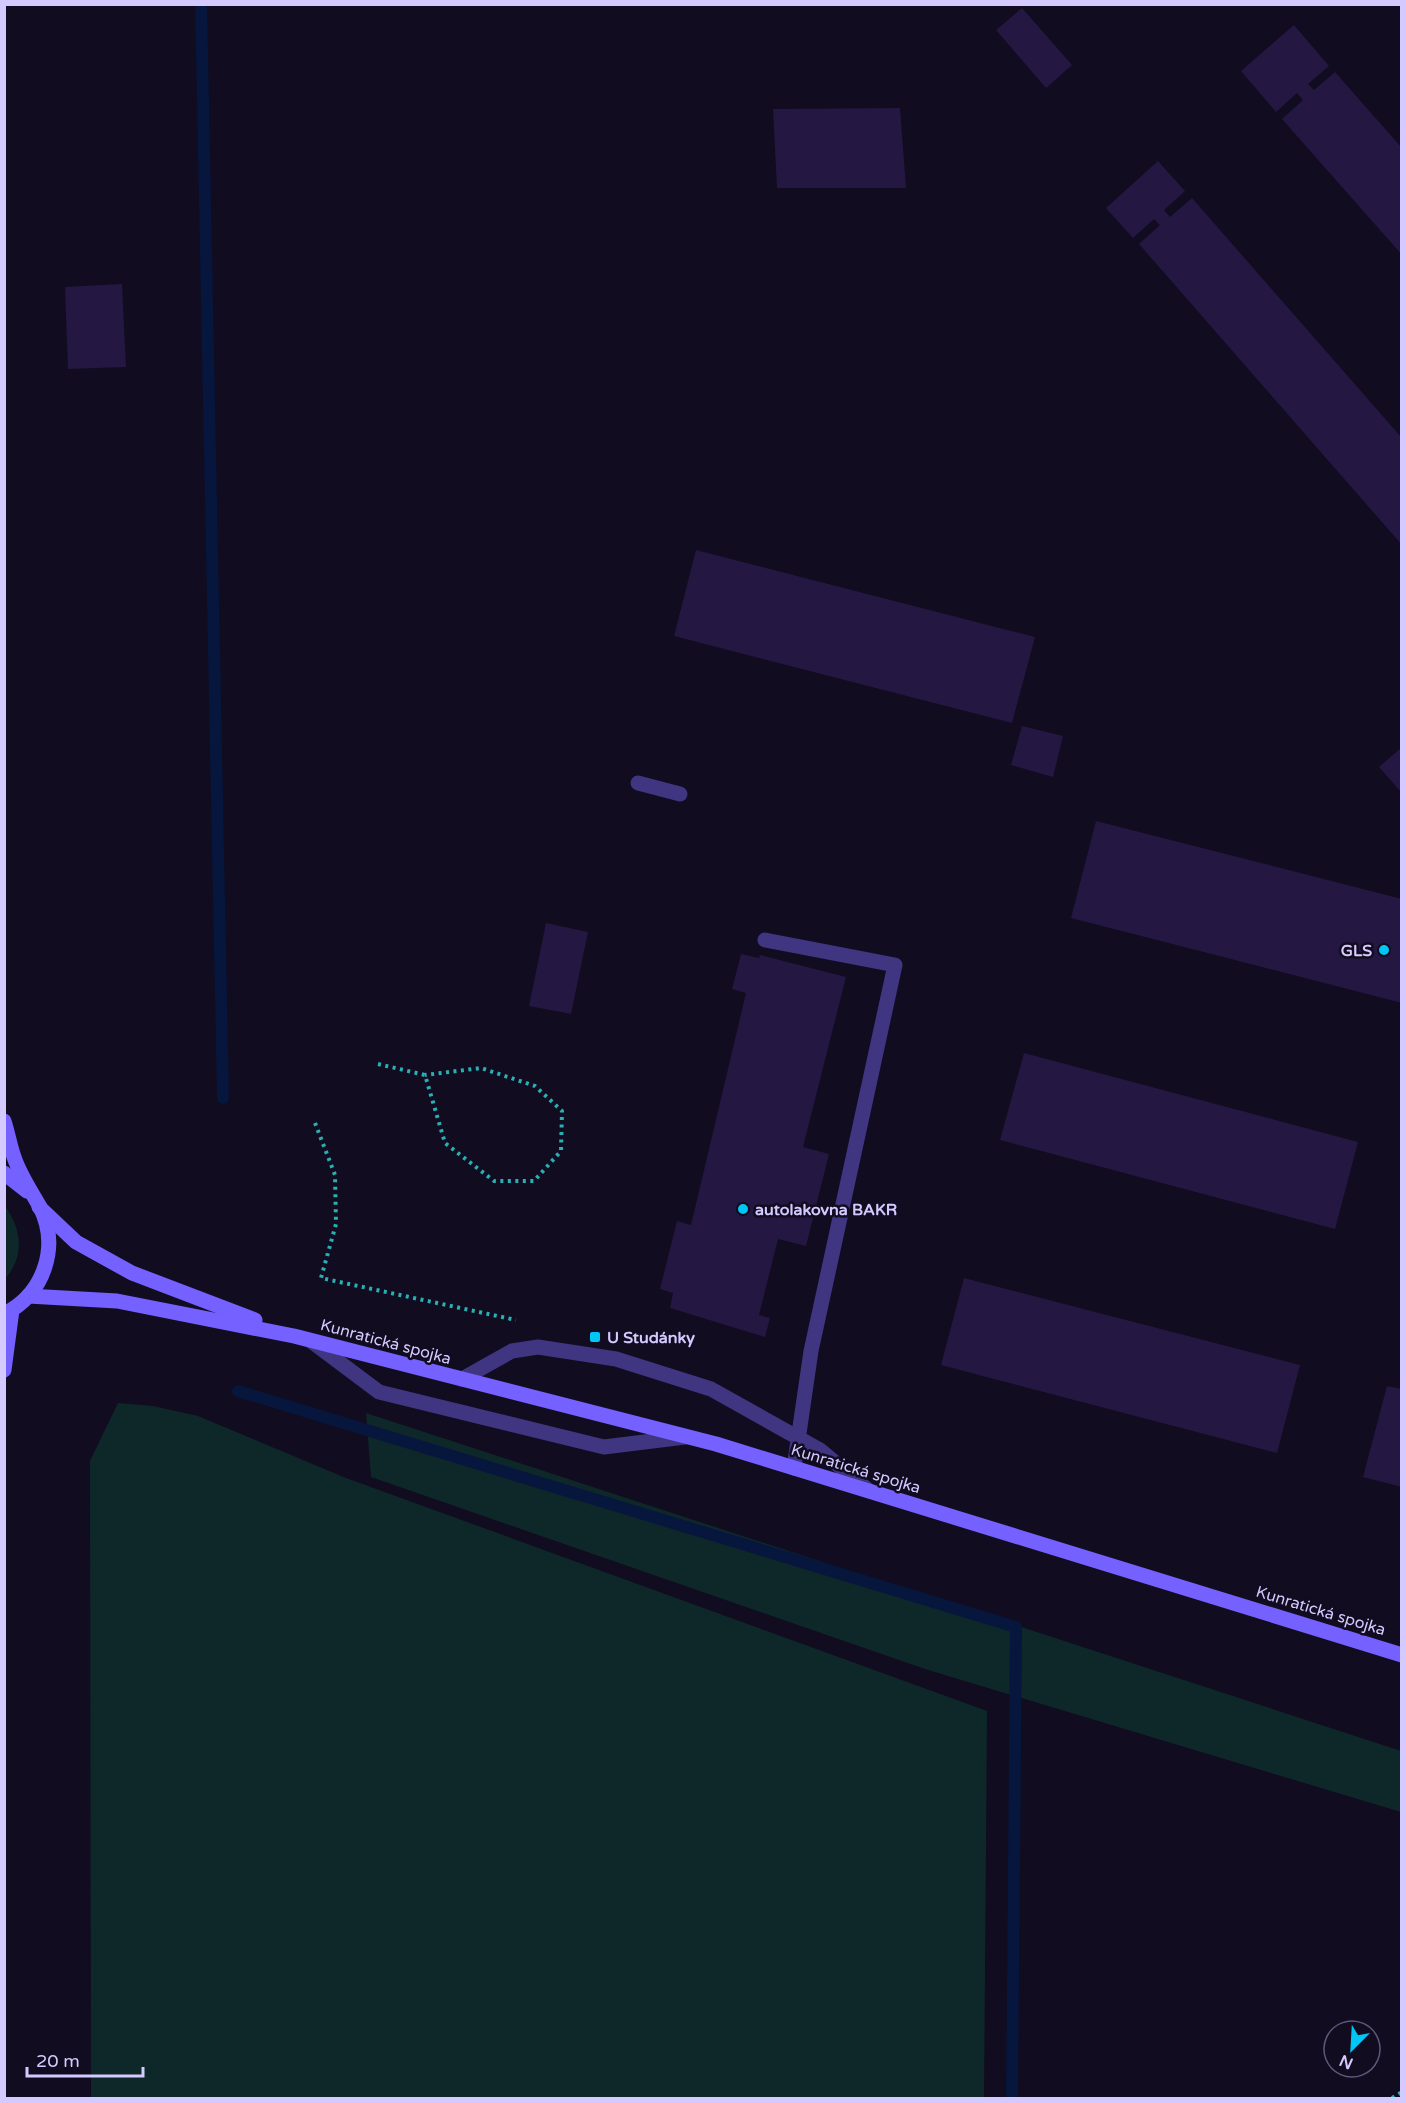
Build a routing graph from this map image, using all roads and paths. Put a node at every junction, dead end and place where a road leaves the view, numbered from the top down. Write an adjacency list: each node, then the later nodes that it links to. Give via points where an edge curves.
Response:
1 (638, 783): 2 (lane)
2 (680, 794)
3 (765, 940): 17 (lane, via 895,965 810,1351)
4 (378, 1064): 5 (path)
5 (425, 1075): 5 (path, via 445,1143 494,1181 534,1181 561,1151 562,1111 535,1086 482,1068)
6 (4, 1121): 9 (main road, via 14,1158)
7 (315, 1124): 12 (path, via 335,1175 336,1224 321,1278)
8 (4, 1173): 9 (main road, Kunratická spojka)
9 (35, 1201): 10 (main road, via 50,1239 42,1278); 13 (main road, Kunratická spojka, via 76,1242 132,1273)
10 (28, 1296): 11 (main road); 13 (main road, Kunratická spojka, via 117,1301)
11 (8, 1312): 14 (main road)
12 (526, 1323)
13 (301, 1337): 15 (main road, Kunratická spojka); 16 (lane, via 379,1392 604,1448)
14 (4, 1370)
15 (462, 1379): 16 (main road, Kunratická spojka); 17 (lane, via 512,1351 538,1347 616,1359 711,1389)
16 (686, 1437): 18 (main road, Kunratická spojka)
17 (797, 1438): 18 (lane); 19 (lane, via 820,1450)
18 (794, 1468): 19 (main road, Kunratická spojka)
19 (868, 1490): 20 (main road, Kunratická spojka)
20 (1401, 1655)
21 (1401, 2092): 22 (path)
22 (1392, 2098)

